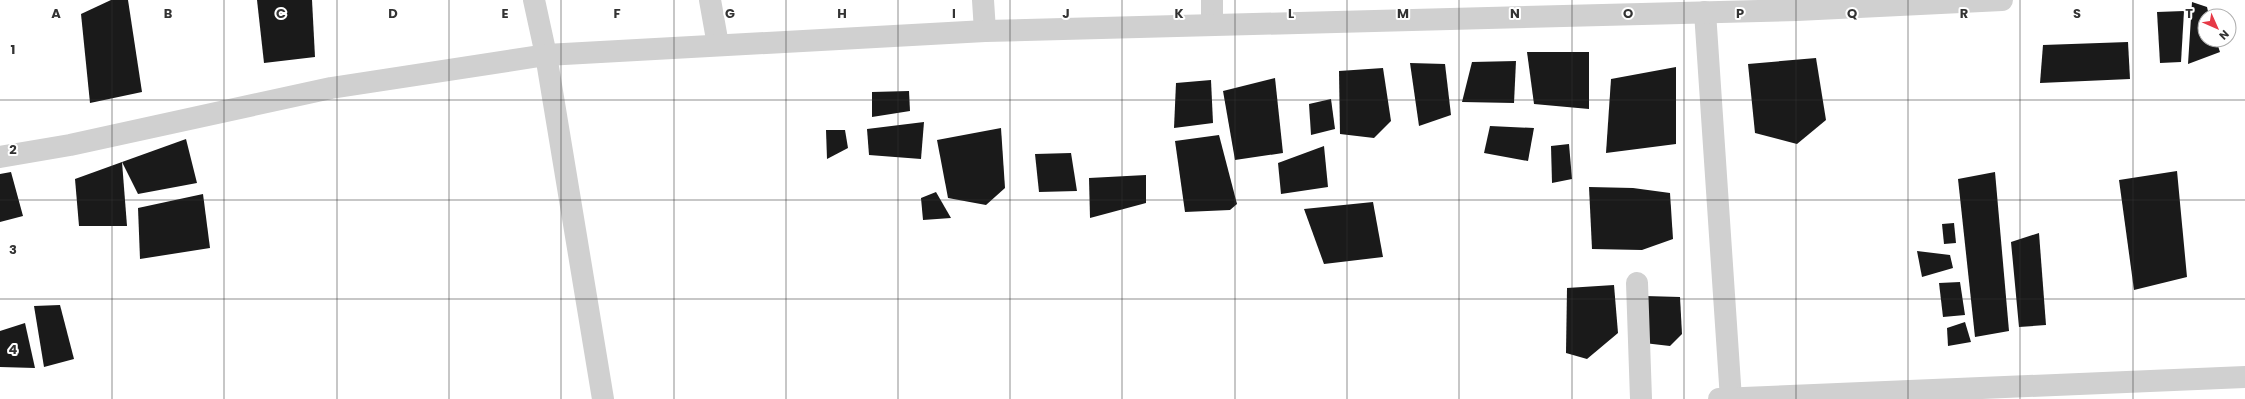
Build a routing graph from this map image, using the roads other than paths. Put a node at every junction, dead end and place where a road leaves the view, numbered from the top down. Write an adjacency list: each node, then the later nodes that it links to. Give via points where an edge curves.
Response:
1 (534, 0): 12 (street)
2 (710, 0): 11 (street)
3 (983, 0): 10 (street)
4 (1212, 0): 9 (street)
5 (2002, 0): 6 (street)
6 (1947, 1): 7 (street)
7 (1797, 5): 8 (street)
8 (1705, 12): 9 (street); 18 (street)
9 (1212, 24): 10 (street)
10 (985, 30): 11 (street)
11 (718, 45): 12 (street)
12 (546, 55): 13 (street, via 331,88); 16 (street)
13 (0, 158)
14 (1637, 283): 17 (street)
15 (2245, 377): 18 (street)
16 (603, 399)
17 (1641, 399)
18 (1727, 399)

